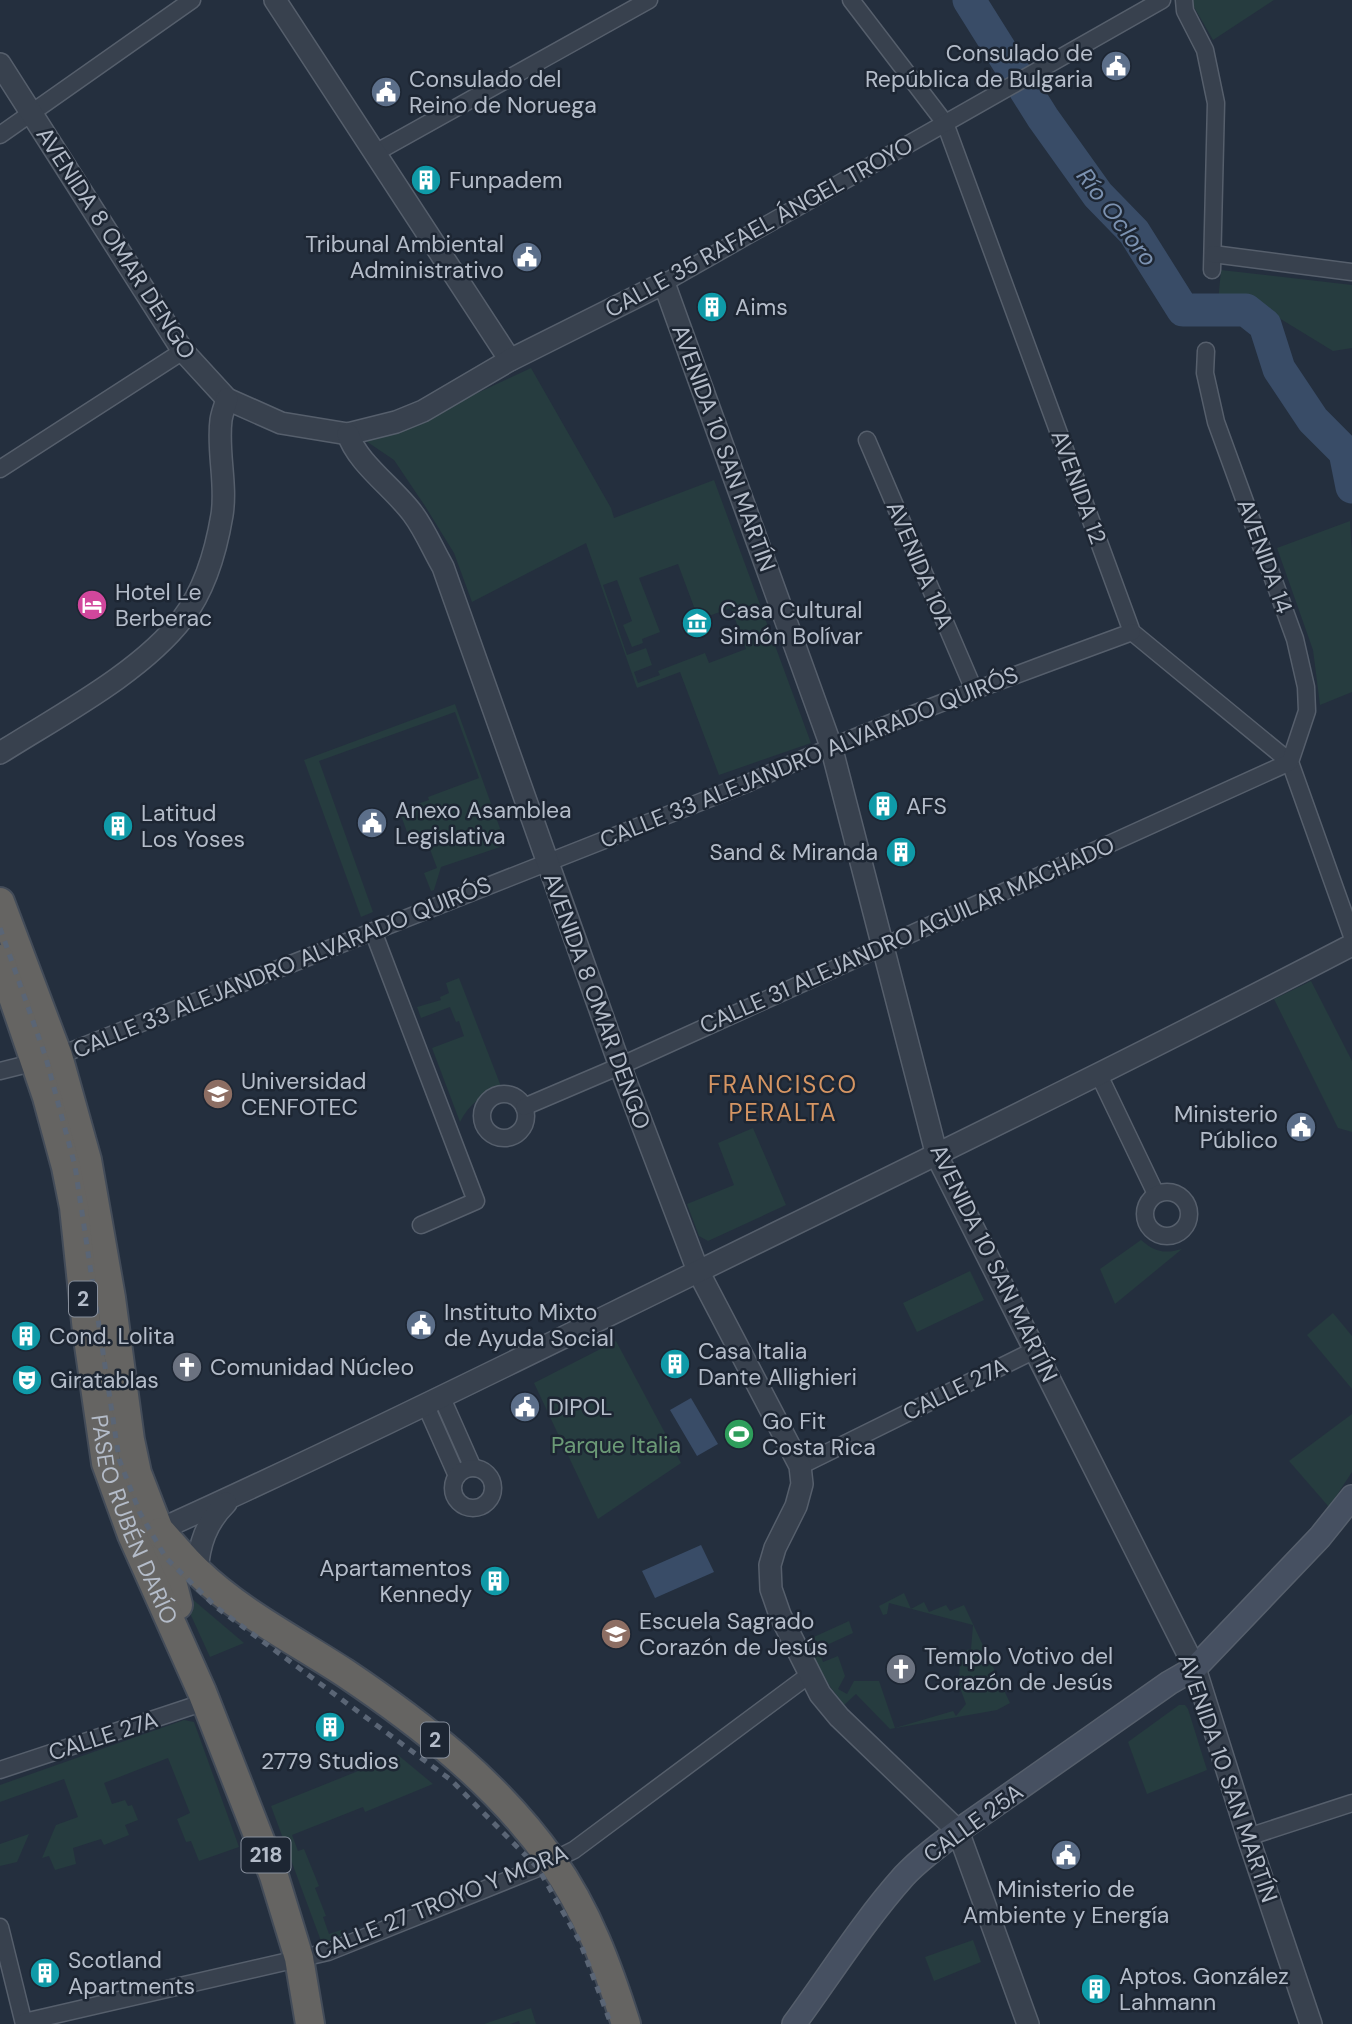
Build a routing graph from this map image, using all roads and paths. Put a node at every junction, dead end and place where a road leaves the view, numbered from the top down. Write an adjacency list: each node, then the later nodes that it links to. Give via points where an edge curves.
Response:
1 (192, 0): 8 (street)
2 (275, 0): 11 (street)
3 (649, 0): 11 (street)
4 (850, 0): 9 (street, AVENIDA 12)
5 (1162, 0): 9 (street, CALLE 35 RAFAEL ÁNGEL TROYO)
6 (1184, 0): 12 (street, via 1205,50 1216,103 1212,262)
7 (0, 64): 8 (street, AVENIDA 8 OMAR DENGO)
8 (32, 114): 10 (street); 14 (street, AVENIDA 8 OMAR DENGO)
9 (945, 123): 13 (street, CALLE 35 RAFAEL ÁNGEL TROYO); 21 (street, AVENIDA 12)
10 (0, 135)
11 (375, 153): 16 (street)
12 (1352, 272)
13 (664, 283): 16 (street, CALLE 35 RAFAEL ÁNGEL TROYO); 23 (street, AVENIDA 10 SAN MARTÍN)
14 (183, 351): 17 (street, AVENIDA 8 OMAR DENGO); 20 (street)
15 (1206, 351): 25 (street, AVENIDA 14, via 1205,373 1216,422 1295,639 1306,687 1307,711)
16 (510, 360): 18 (street, CALLE 35 RAFAEL ÁNGEL TROYO, via 423,411)
17 (226, 399): 18 (street, AVENIDA 8 OMAR DENGO, via 281,423); 24 (street, via 221,420 223,511 216,548 203,585 183,617 132,667)
18 (348, 434): 26 (street, AVENIDA 8 OMAR DENGO, via 352,447 414,515 443,567)
19 (867, 440): 22 (street, AVENIDA 10A)
20 (0, 469)
21 (1132, 632): 22 (street, CALLE 33 ALEJANDRO ALVARADO QUIRÓS); 25 (street)
22 (974, 690): 23 (street, CALLE 33 ALEJANDRO ALVARADO QUIRÓS)
23 (831, 746): 26 (street, CALLE 33 ALEJANDRO ALVARADO QUIRÓS); 31 (street, AVENIDA 10 SAN MARTÍN)
24 (0, 753)
25 (1290, 762): 29 (street); 31 (street, CALLE 31 ALEJANDRO AGUILAR MACHADO)
26 (546, 862): 28 (street, CALLE 33 ALEJANDRO ALVARADO QUIRÓS); 34 (street, AVENIDA 8 OMAR DENGO)
27 (0, 902): 33 (highway, PASEO RUBÉN DARÍO / 2)
28 (373, 931): 33 (street, CALLE 33 ALEJANDRO ALVARADO QUIRÓS); 40 (street, via 476,1201)
29 (1352, 936)
30 (1352, 944): 36 (street)
31 (883, 946): 34 (street, CALLE 31 ALEJANDRO AGUILAR MACHADO); 38 (street, AVENIDA 10 SAN MARTÍN)
32 (0, 959): 33 (highway, PASEO RUBÉN DARÍO / 2)
33 (47, 1059): 35 (street, CALLE 33 ALEJANDRO ALVARADO QUIRÓS); 49 (highway, PASEO RUBÉN DARÍO / 2, via 74,1207 101,1440 117,1500)
34 (620, 1066): 37 (street, CALLE 31 ALEJANDRO AGUILAR MACHADO); 41 (street, AVENIDA 8 OMAR DENGO)
35 (0, 1071)
36 (1100, 1075): 38 (street); 39 (street)
37 (524, 1107)
38 (937, 1156): 41 (street); 42 (street, AVENIDA 10 SAN MARTÍN)
39 (1156, 1194)
40 (421, 1224)
41 (698, 1271): 43 (street); 44 (street, AVENIDA 8 OMAR DENGO)
42 (1035, 1350): 44 (street, CALLE 27A); 51 (street, AVENIDA 10 SAN MARTÍN)
43 (434, 1402): 45 (street); 46 (street); 48 (street)
44 (800, 1466): 52 (street, via 802,1484 775,1548 770,1578 780,1615)
45 (473, 1468): 46 (street); 46 (street, via 485,1472 492,1482 492,1495 480,1507 467,1507 457,1500)
46 (457, 1476)
47 (1352, 1496): 51 (main road, CALLE 25A)
48 (230, 1499): 49 (street); 50 (street, via 205,1531)
49 (145, 1533): 50 (highway, 2); 53 (highway)
50 (197, 1572): 58 (highway, 2, via 438,1743 503,1801)
51 (1195, 1668): 56 (main road, CALLE 25A); 57 (street, AVENIDA 10 SAN MARTÍN)
52 (809, 1675): 56 (street, via 839,1717); 58 (street, CALLE 27 TROYO Y MORA, via 574,1850)
53 (203, 1697): 54 (street, CALLE 27A); 60 (highway, 218, via 275,1876)
54 (0, 1770)
55 (1352, 1804): 57 (street)
56 (958, 1831): 64 (main road, CALLE 25A, via 905,1875); 65 (street)
57 (1248, 1836): 66 (street, AVENIDA 10 SAN MARTÍN)
58 (552, 1861): 60 (street, CALLE 27 TROYO Y MORA, via 327,1952); 63 (highway, 2, via 591,1928)
59 (0, 1927): 61 (street)
60 (299, 1958): 61 (street, CALLE 27 TROYO Y MORA); 62 (highway, 218)
61 (24, 2023)
62 (310, 2024)
63 (626, 2024)
64 (794, 2024)
65 (1028, 2024)
66 (1311, 2024)

